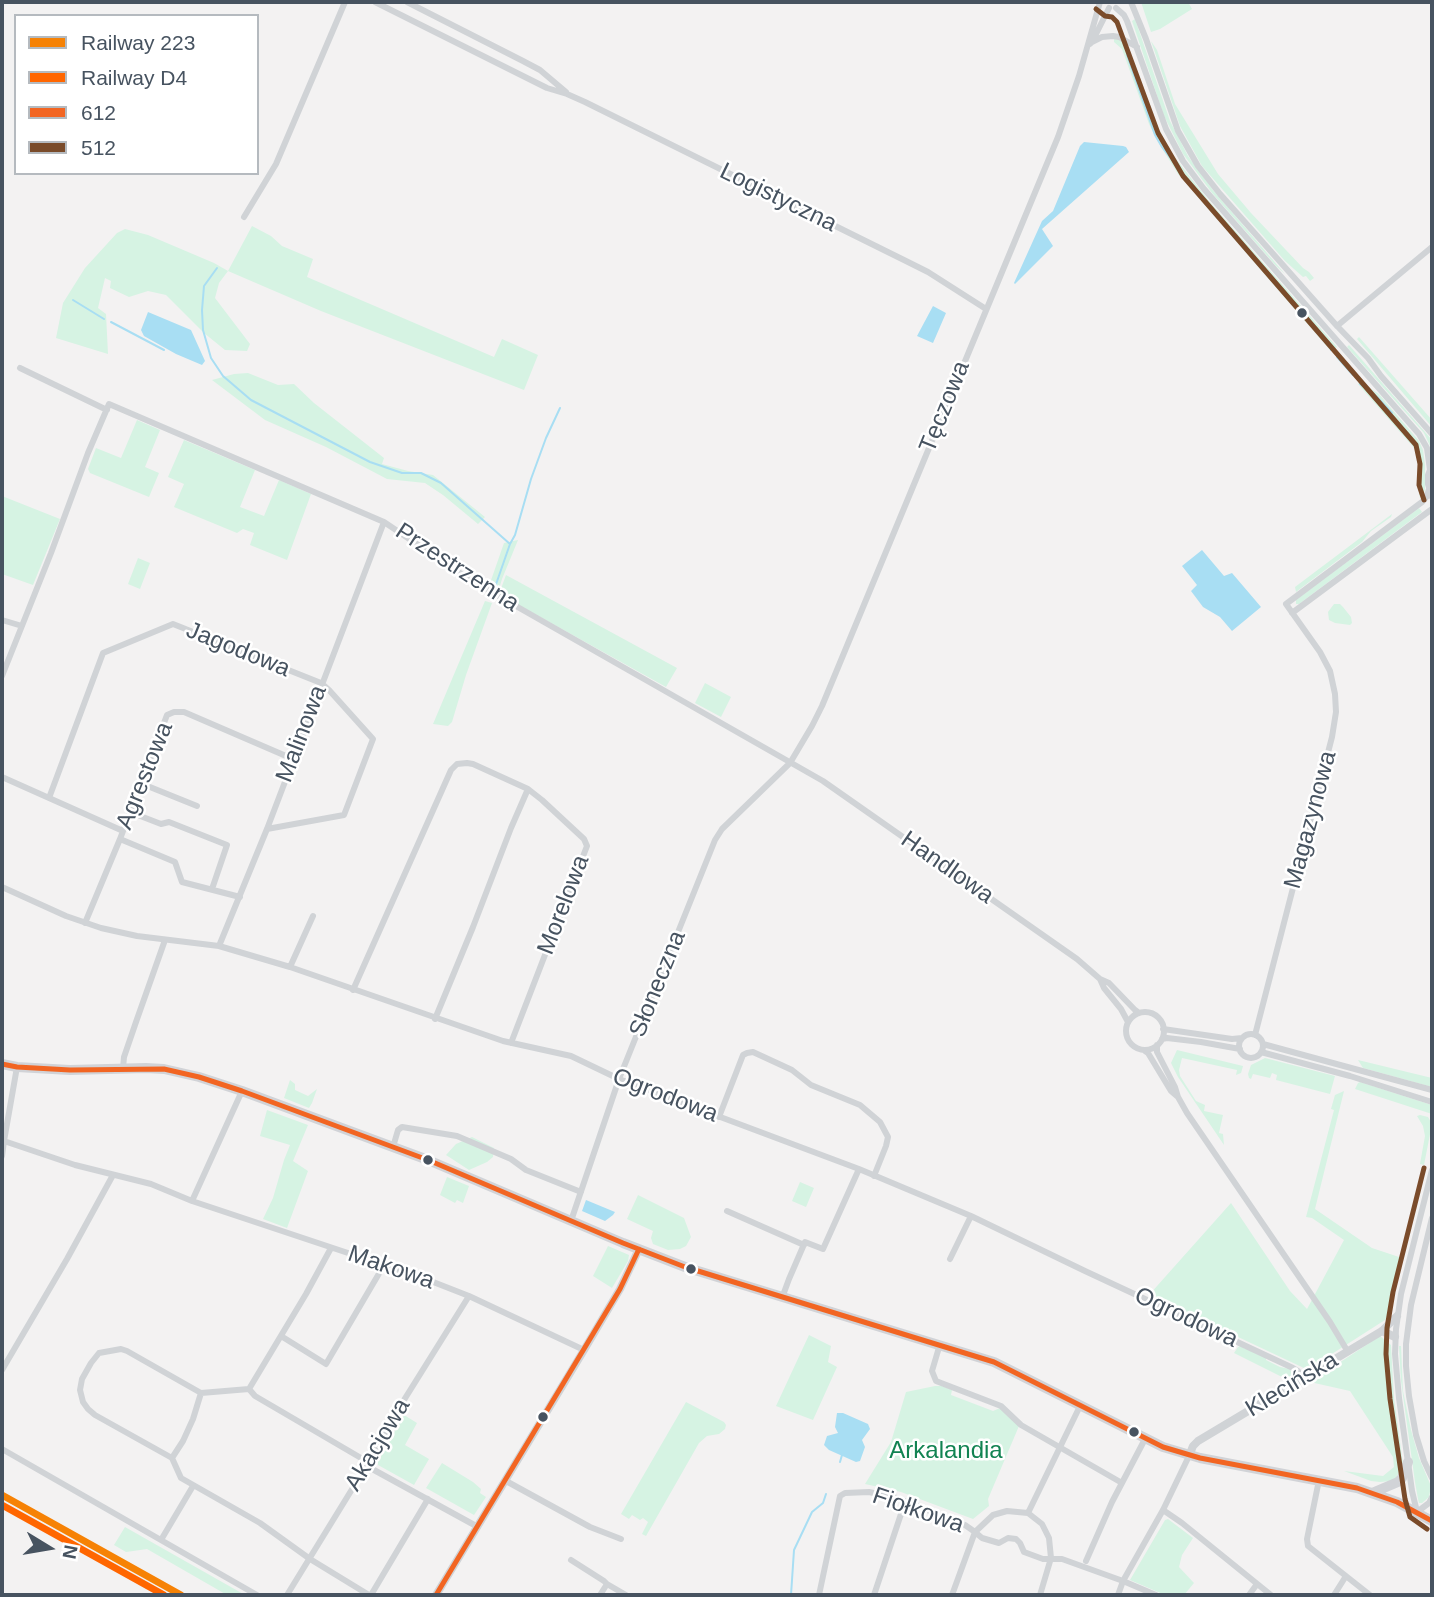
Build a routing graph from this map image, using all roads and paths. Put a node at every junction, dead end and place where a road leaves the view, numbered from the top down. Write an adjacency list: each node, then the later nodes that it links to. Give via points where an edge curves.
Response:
1 (345, 2): 10 (street, via 276,164)
2 (374, 2): 9 (street, Logistyczna)
3 (407, 2): 9 (street, Logistyczna, via 540,70)
4 (1101, 2): 6 (street); 7 (street, Tęczowa)
5 (1129, 2): 6 (street); 13 (street, via 1178,131 1198,166)
6 (1112, 8): 7 (street); 8 (street, via 1125,17)
7 (1090, 43): 8 (street, via 1113,36); 12 (street, Tęczowa, via 1058,137)
8 (1136, 47): 17 (street, via 1166,129 1190,171 1419,434)
9 (567, 94): 12 (street, Logistyczna, via 928,272)
10 (244, 216)
11 (1432, 247): 13 (street)
12 (986, 309): 30 (street, Tęczowa, via 822,706)
13 (1337, 326): 16 (street)
14 (20, 368): 15 (street, Przestrzenna)
15 (108, 407): 21 (street, Przestrzenna); 24 (street)
16 (1432, 434)
17 (1431, 468): 18 (street)
18 (1429, 489): 19 (street); 22 (street, Magazynowa, via 1422,502 1286,604)
19 (1432, 497)
20 (1432, 509): 22 (street)
21 (384, 522): 28 (street, Malinowa); 30 (street, Przestrzenna, via 472,581)
22 (1292, 613): 55 (street, Magazynowa, via 1330,671 1336,712)
23 (2, 620): 24 (street)
24 (22, 626): 26 (street)
25 (2, 653): 26 (street)
26 (10, 656): 27 (street)
27 (2, 676)
28 (321, 683): 29 (street, Malinowa); 34 (street, Jagodowa, via 173,624 103,653); 37 (street, via 373,739 344,815)
29 (293, 759): 32 (street, Agrestowa, via 184,712 174,712 167,715); 37 (street, Malinowa)
30 (790, 762): 38 (street, Tęczowa); 49 (street, Handlowa)
31 (2, 777): 34 (street)
32 (140, 783): 35 (street); 36 (street, Agrestowa)
33 (528, 789): 50 (street, Morelowa, via 467,763 454,766); 52 (street); 58 (street, Morelowa, via 587,846)
34 (49, 798): 39 (street)
35 (197, 806)
36 (130, 812): 39 (street, Agrestowa); 42 (street, via 227,845)
37 (267, 829): 43 (street, Malinowa)
38 (722, 829): 66 (street, Słoneczna)
39 (123, 831): 40 (street, Agrestowa)
40 (120, 839): 42 (street, via 175,862 182,881); 45 (street, Agrestowa)
41 (2, 889): 45 (street, Ogrodowa)
42 (212, 889): 43 (street)
43 (240, 897): 47 (street, Malinowa)
44 (313, 916): 48 (street)
45 (85, 923): 46 (street, Ogrodowa)
46 (166, 940): 47 (street, Ogrodowa); 65 (street)
47 (219, 946): 48 (street, Ogrodowa)
48 (290, 967): 50 (street, Ogrodowa)
49 (1100, 979): 51 (street, Handlowa); 53 (street, Handlowa)
50 (353, 990): 52 (street, Ogrodowa)
51 (1139, 1013): 53 (street); 54 (street, via 1158,1017)
52 (435, 1018): 58 (street, Ogrodowa)
53 (1128, 1022): 61 (street, via 1127,1040)
54 (1164, 1029): 56 (street); 57 (street)
55 (1255, 1035): 56 (street); 59 (street)
56 (1242, 1038): 60 (street)
57 (1160, 1042): 60 (street, via 1201,1042); 61 (street); 69 (street, via 1157,1052)
58 (510, 1043): 66 (street, Ogrodowa, via 571,1056)
59 (1263, 1044): 62 (street); 67 (street)
60 (1240, 1049): 62 (street, via 1249,1057)
61 (1145, 1051): 69 (street)
62 (1261, 1052): 70 (street)
63 (2, 1064): 64 (main road)
64 (17, 1067): 65 (main road); 72 (street)
65 (123, 1068): 68 (main road, via 185,1073)
66 (619, 1079): 71 (street, Ogrodowa); 79 (street, Słoneczna)
67 (1432, 1090)
68 (242, 1091): 73 (main road); 80 (street)
69 (1178, 1097): 98 (street)
70 (1432, 1102)
71 (719, 1117): 75 (street, Ogrodowa); 78 (street, via 743,1055 753,1052 792,1070 811,1085 860,1105 880,1122 888,1137)
72 (4, 1141): 74 (street); 77 (street, Makowa)
73 (393, 1147): 79 (street, via 402,1127 457,1136); 84 (main road)
74 (2, 1156)
75 (859, 1169): 78 (street, Ogrodowa); 85 (street, via 823,1249)
76 (1432, 1170): 92 (street)
77 (113, 1175): 80 (street, Makowa); 99 (street)
78 (874, 1176): 82 (street, Ogrodowa)
79 (581, 1192): 84 (street, Słoneczna)
80 (192, 1201): 86 (street, Makowa)
81 (727, 1211): 85 (street)
82 (971, 1216): 88 (street); 100 (street, Ogrodowa, via 1293,1368)
83 (1432, 1218): 111 (street, via 1414,1287 1406,1366 1413,1423)
84 (570, 1221): 87 (main road)
85 (804, 1245): 91 (street)
86 (331, 1248): 89 (street, Makowa); 94 (street)
87 (639, 1250): 91 (main road); 97 (street)
88 (950, 1259)
89 (384, 1265): 90 (street, Makowa); 94 (street, via 326,1364)
90 (469, 1296): 97 (street, Makowa); 110 (street, Akacjowa)
91 (782, 1297): 96 (main road)
92 (1397, 1316): 93 (street, Klecińska); 95 (street)
93 (1382, 1331): 95 (street); 98 (street, Klecińska)
94 (281, 1336): 101 (street)
95 (1395, 1337): 109 (street, via 1396,1381)
96 (940, 1345): 103 (main road, via 994,1362); 105 (street, via 932,1371 936,1381 1000,1406 1021,1425)
97 (584, 1350): 112 (street)
98 (1348, 1352): 100 (street, Klecińska)
99 (2, 1370)
100 (1302, 1378): 107 (street, Klecińska, via 1198,1441)
101 (249, 1389): 102 (street); 110 (street)
102 (201, 1393): 108 (street); 108 (street, via 121,1349 99,1353 82,1379 80,1390 88,1409)
103 (1081, 1404): 104 (main road); 105 (street)
104 (1145, 1439): 107 (main road); 114 (street)
105 (1059, 1447): 114 (street); 122 (street)
106 (2, 1449): 127 (street)
107 (1189, 1456): 113 (main road); 120 (street)
108 (172, 1458): 115 (street, via 181,1478)
109 (1408, 1462): 116 (main road, via 1398,1482); 121 (street)
110 (368, 1463): 118 (street); 129 (street, Akacjowa)
111 (1432, 1479)
112 (506, 1480): 124 (street); 126 (street)
113 (1320, 1480): 116 (main road); 132 (street, via 1308,1546)
114 (1122, 1483): 131 (street)
115 (192, 1485): 127 (street); 129 (street, via 260,1523)
116 (1373, 1493): 121 (main road)
117 (1432, 1497): 121 (street)
118 (428, 1499): 124 (street); 138 (street)
119 (905, 1502): 125 (street, Fiołkowa); 142 (street, Fiołkowa, via 869,1492 840,1496); 143 (street)
120 (1163, 1510): 133 (street); 135 (street)
121 (1417, 1512): 123 (main road)
122 (1028, 1513): 125 (street, Fiołkowa, via 1000,1512); 128 (street, via 1042,1524)
123 (1432, 1521)
124 (478, 1527): 139 (street)
125 (975, 1532): 128 (street, via 999,1543 1016,1539 1024,1552); 144 (street)
126 (621, 1539)
127 (162, 1540): 136 (street)
128 (1051, 1558): 133 (street); 145 (street)
129 (310, 1559): 137 (street, Akacjowa); 138 (street)
130 (571, 1560): 134 (street)
131 (1086, 1561)
132 (1346, 1576): 150 (street); 151 (street)
133 (1123, 1581): 146 (street); 147 (street)
134 (607, 1584): 140 (street); 141 (street)
135 (1257, 1584): 148 (street); 149 (street)
136 (257, 1595)
137 (287, 1595)
138 (370, 1595)
139 (436, 1595)
140 (600, 1595)
141 (626, 1595)
142 (819, 1595)
143 (874, 1595)
144 (952, 1595)
145 (1041, 1595)
146 (1118, 1595)
147 (1156, 1595)
148 (1249, 1595)
149 (1271, 1595)
150 (1334, 1595)
151 (1370, 1595)

